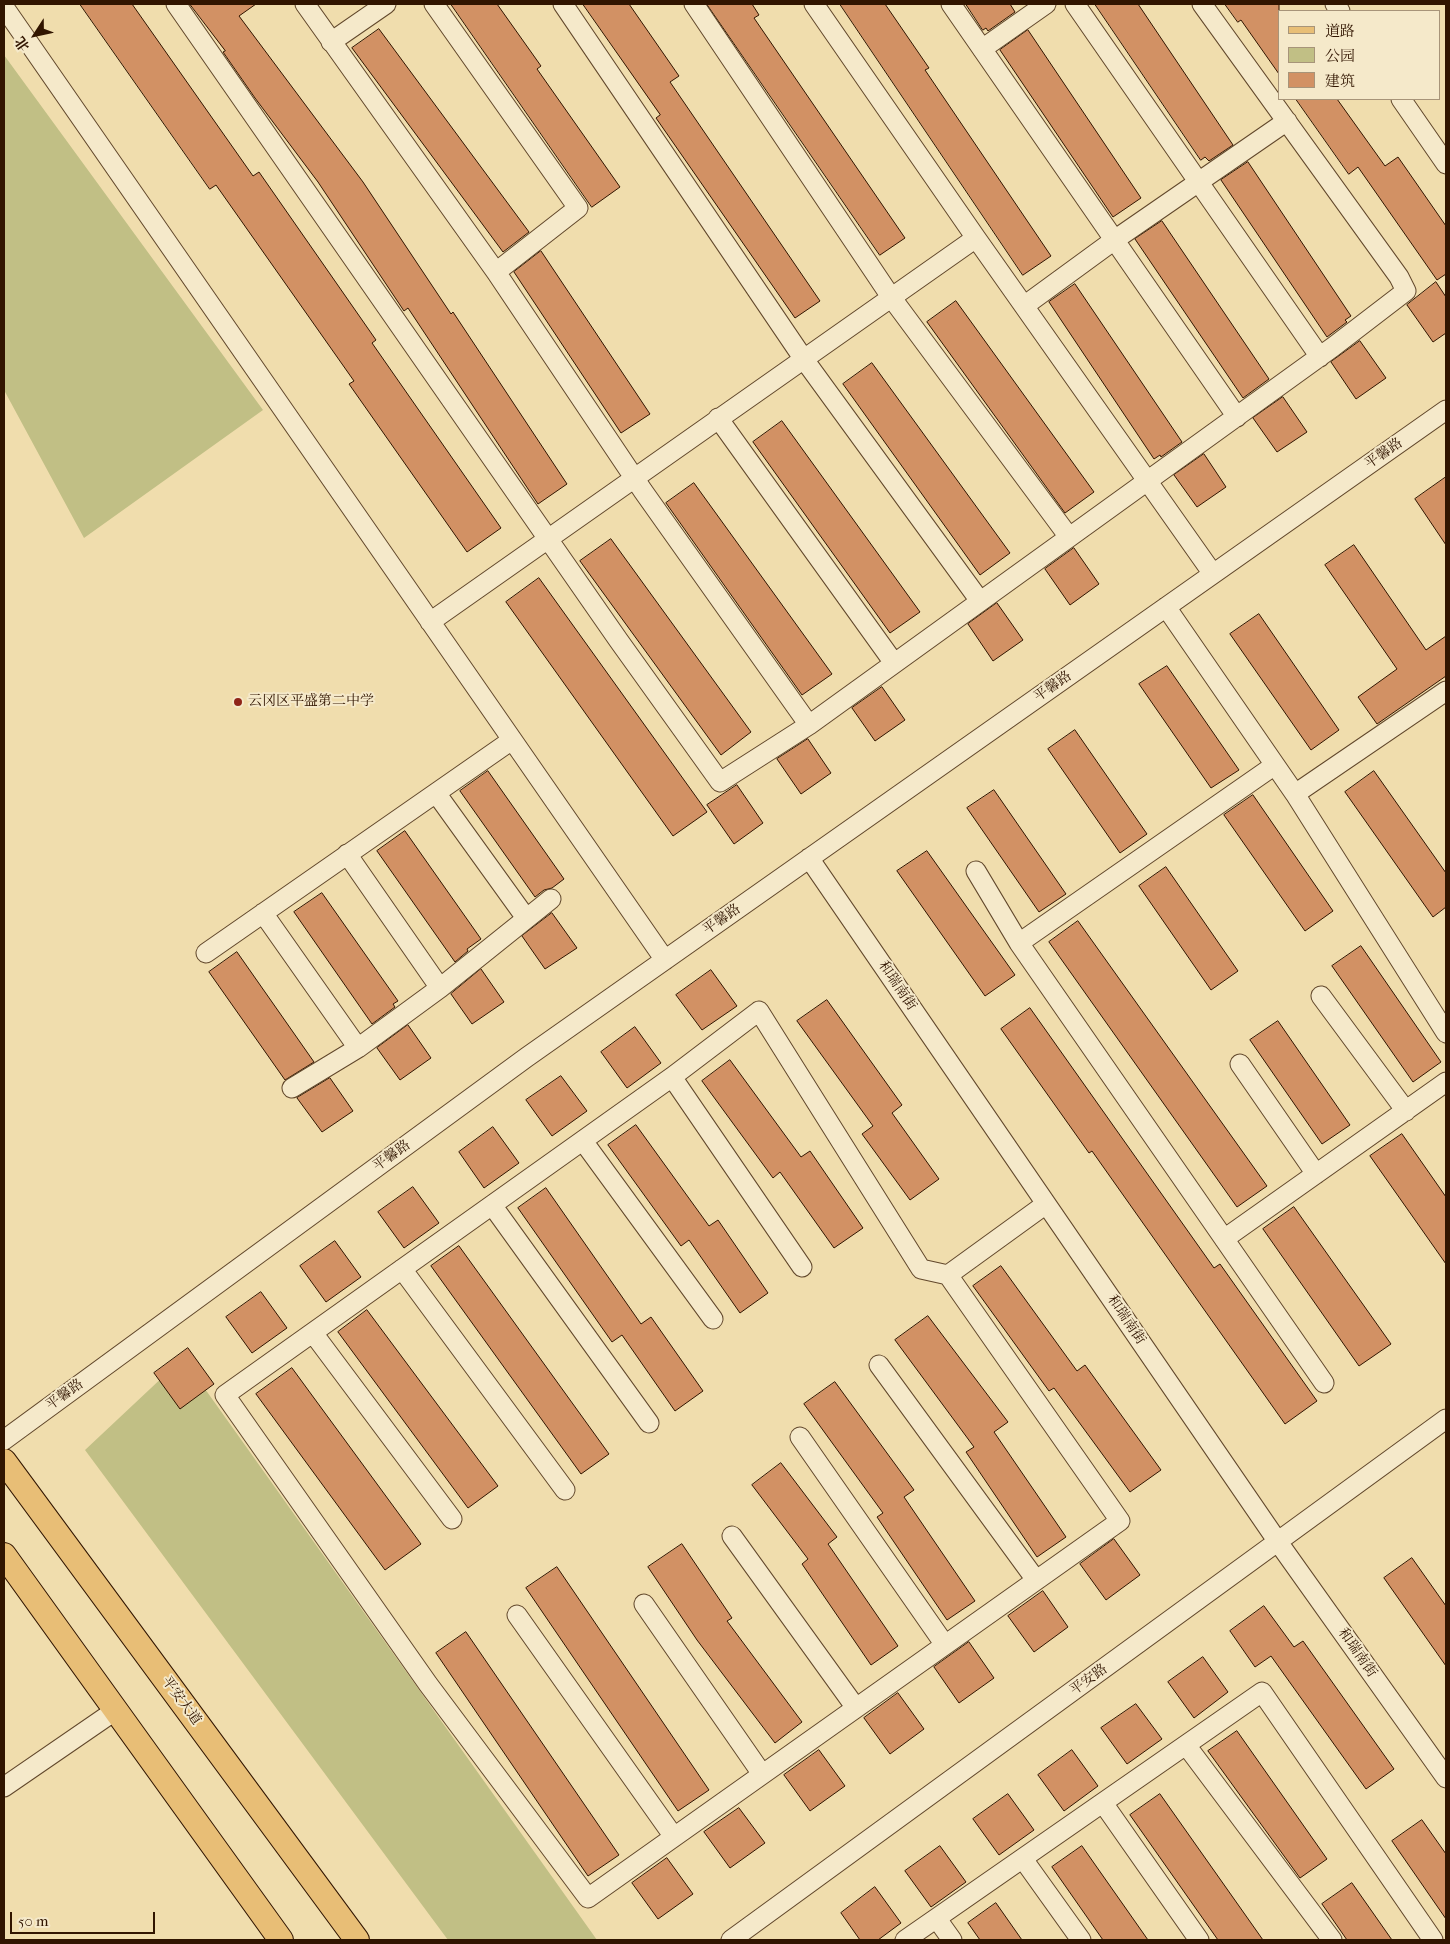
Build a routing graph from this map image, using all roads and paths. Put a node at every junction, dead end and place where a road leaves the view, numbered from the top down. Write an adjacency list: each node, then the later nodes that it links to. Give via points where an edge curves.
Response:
1 (176, 4): 32 (street)
2 (305, 4): 13 (street)
3 (386, 4): 13 (street)
4 (434, 4): 21 (street, via 578,208)
5 (563, 4): 25 (street)
6 (694, 4): 22 (street)
7 (814, 4): 19 (street)
8 (951, 4): 14 (street)
9 (1046, 4): 14 (street)
10 (1075, 4): 18 (street)
11 (1202, 4): 16 (street)
12 (4, 8): 36 (street)
13 (331, 42): 21 (street)
14 (982, 49): 20 (street)
15 (1402, 100): 17 (street)
16 (1287, 121): 18 (street); 24 (street, via 1406,291)
17 (1446, 164)
18 (1200, 182): 20 (street); 24 (street)
19 (976, 238): 22 (street); 23 (street)
20 (1113, 241): 23 (street); 27 (street)
21 (496, 272): 29 (street)
22 (891, 297): 25 (street); 31 (street)
23 (1024, 306): 30 (street)
24 (1320, 356): 27 (street)
25 (803, 358): 28 (street); 34 (street)
26 (1446, 410): 33 (street, 平馨路)
27 (1237, 417): 30 (street)
28 (718, 418): 29 (street); 37 (street)
29 (634, 477): 32 (street); 39 (street)
30 (1148, 480): 31 (street); 33 (street)
31 (1069, 537): 34 (street)
32 (548, 538): 36 (street); 39 (street, via 720,782)
33 (1213, 574): 35 (street, 平馨路)
34 (980, 601): 37 (street)
35 (1166, 607): 41 (street); 45 (street, 平馨路)
36 (430, 622): 40 (street)
37 (894, 663): 39 (street)
38 (1446, 691): 43 (street)
39 (809, 725)
40 (512, 740): 42 (street); 52 (street)
41 (1275, 764): 43 (street); 50 (street)
42 (436, 793): 44 (street); 49 (street)
43 (1295, 794): 55 (street)
44 (347, 854): 48 (street); 53 (street)
45 (809, 858): 52 (street, 平馨路); 64 (street, 和瑞南街)
46 (976, 871): 50 (street)
47 (550, 899): 49 (street)
48 (263, 913): 51 (street); 56 (street)
49 (526, 918): 53 (street)
50 (1019, 944): 66 (street)
51 (206, 952)
52 (665, 960): 77 (street, 平馨路, via 527,1057)
53 (440, 988): 56 (street)
54 (1321, 996): 61 (street)
55 (1446, 1033)
56 (358, 1048): 60 (street)
57 (1240, 1064): 63 (street)
58 (672, 1077): 62 (street); 67 (street); 69 (street, via 760,1012 921,1269)
59 (1446, 1082): 61 (street)
60 (292, 1088)
61 (1406, 1111): 63 (street)
62 (583, 1141): 65 (street); 70 (street)
63 (1316, 1174): 66 (street)
64 (1046, 1204): 69 (street); 82 (street, 和瑞南街)
65 (492, 1205): 68 (street); 75 (street)
66 (1224, 1239): 73 (street)
67 (802, 1267)
68 (402, 1269): 71 (street); 79 (street)
69 (948, 1275): 84 (street, via 1120,1521)
70 (713, 1319)
71 (313, 1333): 80 (street); 95 (street, via 225,1395 428,1684 588,1898)
72 (879, 1366): 84 (street)
73 (1324, 1383)
74 (1446, 1419): 82 (street, 平安路)
75 (649, 1423)
76 (800, 1437): 87 (street)
77 (4, 1440)
78 (4, 1461): 100 (main road, 平安大道)
79 (565, 1490)
80 (452, 1519)
81 (732, 1536): 88 (street)
82 (1278, 1542): 92 (street, 和瑞南街); 101 (street, 平安路)
83 (4, 1555): 89 (main road)
84 (1036, 1580): 87 (street)
85 (644, 1604): 91 (street)
86 (517, 1615): 95 (street)
87 (945, 1645): 88 (street)
88 (856, 1708): 91 (street)
89 (116, 1710): 93 (street); 99 (main road)
90 (1186, 1745): 94 (street); 98 (street); 106 (street, via 1262,1692)
91 (762, 1774): 95 (street)
92 (1446, 1778)
93 (4, 1787)
94 (1103, 1803): 96 (street); 105 (street)
95 (674, 1837)
96 (1023, 1859): 97 (street); 104 (street)
97 (937, 1918): 102 (street); 103 (street)
98 (1328, 1939)
99 (281, 1940)
100 (358, 1940)
101 (732, 1940)
102 (905, 1940)
103 (952, 1940)
104 (1081, 1940)
105 (1199, 1940)
106 (1433, 1940)

